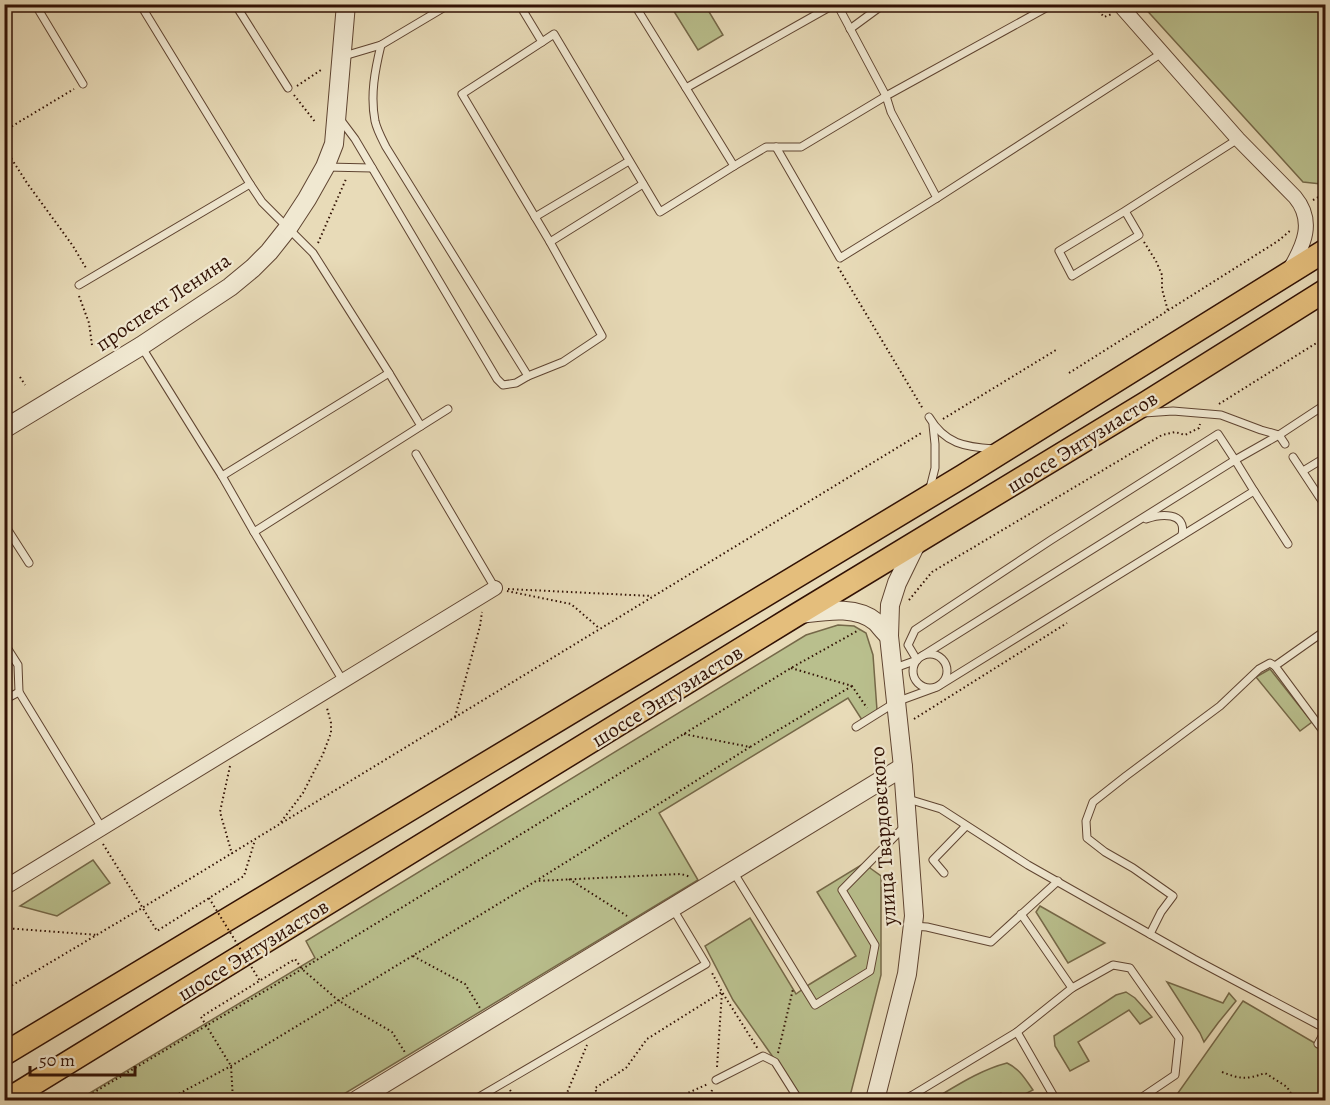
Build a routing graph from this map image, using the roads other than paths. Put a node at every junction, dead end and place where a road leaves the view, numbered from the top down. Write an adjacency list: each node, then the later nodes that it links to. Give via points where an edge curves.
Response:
1 (35, 4): 17 (lane)
2 (140, 4): 28 (lane)
3 (235, 4): 18 (lane)
4 (346, 4): 16 (street, проспект Ленина)
5 (450, 4): 14 (lane)
6 (519, 4): 13 (lane)
7 (634, 4): 19 (lane)
8 (836, 4): 12 (lane); 19 (lane)
9 (884, 4): 12 (lane)
10 (1053, 4): 20 (lane)
11 (1119, 4): 15 (street)
12 (850, 29): 20 (lane)
13 (542, 42): 24 (lane, via 554,34); 32 (lane, via 462,94)
14 (381, 45): 16 (lane); 41 (lane, via 373,102 375,122 386,147)
15 (1162, 53): 22 (street); 30 (lane)
16 (342, 56): 21 (street, проспект Ленина)
17 (83, 84)
18 (288, 88)
19 (686, 88): 26 (lane)
20 (886, 96): 23 (lane, via 801,147); 30 (lane)
21 (336, 113): 25 (street, проспект Ленина, via 334,144); 27 (lane)
22 (1238, 139): 31 (lane); 36 (street, via 1303,207 1307,227 1301,250)
23 (776, 147): 26 (lane, via 766,147); 30 (lane, via 840,258)
24 (629, 161): 29 (lane); 32 (lane)
25 (325, 166): 27 (lane); 33 (street, проспект Ленина)
26 (734, 166): 29 (lane, via 660,212)
27 (372, 168): 41 (lane, via 497,379 503,385)
28 (250, 184): 33 (lane); 37 (lane)
29 (643, 184): 34 (lane)
30 (937, 198)
31 (1125, 211): 31 (lane, via 1059,251 1072,276 1139,235)
32 (535, 217): 34 (lane)
33 (288, 228): 39 (street, проспект Ленина, via 269,252 230,287); 40 (lane, via 313,253)
34 (550, 242): 41 (lane, via 602,336 563,362)
35 (1326, 250): 36 (highway, шоссе Энтузиастов)
36 (1288, 273): 51 (highway, шоссе Энтузиастов)
37 (79, 285)
38 (1326, 290): 44 (highway, шоссе Энтузиастов)
39 (141, 346): 48 (street, проспект Ленина); 57 (lane)
40 (389, 373): 47 (lane); 57 (lane)
41 (528, 376)
42 (1326, 404): 49 (lane)
43 (448, 409): 47 (lane)
44 (1129, 413): 49 (lane, via 1221,415); 65 (highway, шоссе Энтузиастов)
45 (928, 417): 46 (lane)
46 (933, 425): 51 (lane, via 950,441); 59 (lane, via 935,468)
47 (420, 426): 63 (lane)
48 (4, 429)
49 (1279, 435): 50 (lane); 55 (lane)
50 (1285, 444)
51 (1005, 449): 59 (highway, шоссе Энтузиастов)
52 (416, 454): 68 (lane)
53 (1293, 457): 56 (lane)
54 (1326, 457): 56 (lane)
55 (1235, 460): 58 (lane); 61 (lane); 73 (lane, via 1218,434 915,630 908,645)
56 (1303, 471): 60 (lane)
57 (222, 476): 63 (lane)
58 (1254, 491): 64 (lane); 66 (lane)
59 (928, 497): 100 (highway, шоссе Энтузиастов)
60 (1326, 507)
61 (1137, 521): 64 (lane, via 1158,515 1173,516 1183,528); 73 (lane)
62 (4, 524): 67 (lane)
63 (254, 532): 76 (lane)
64 (1182, 535): 77 (lane)
65 (916, 544): 69 (highway, шоссе Энтузиастов); 71 (street, улица Твардовского, via 890,605)
66 (1288, 544)
67 (28, 563)
68 (490, 592): 76 (street)
69 (798, 614): 71 (street, via 856,611 875,621); 103 (highway, шоссе Энтузиастов)
70 (1326, 630): 74 (lane)
71 (889, 636): 75 (street, улица Твардовского)
72 (4, 643): 78 (lane, via 18,665)
73 (919, 658): 75 (lane); 77 (lane, via 914,666 915,679 925,687); 77 (lane, via 935,654 945,663 947,676)
74 (1275, 666): 82 (lane); 95 (lane, via 1270,663 1259,669 1220,706 1093,802 1086,821 1087,838 1173,896)
75 (892, 669): 80 (street, улица Твардовского)
76 (343, 681): 87 (street)
77 (937, 687): 80 (lane)
78 (19, 692): 79 (lane); 87 (lane)
79 (4, 700)
80 (896, 702): 81 (lane); 83 (street, улица Твардовского)
81 (856, 727)
82 (1326, 735)
83 (903, 767): 84 (street, улица Твардовского); 88 (street)
84 (905, 799): 85 (street, улица Твардовского); 86 (lane, via 941,809)
85 (907, 823): 88 (lane, via 842,890 875,945 870,971 815,1005); 94 (street, улица Твардовского)
86 (966, 826): 89 (lane, via 933,860); 90 (lane)
87 (99, 830): 91 (street)
88 (732, 871): 92 (street)
89 (944, 873)
90 (1058, 881): 93 (lane); 95 (lane)
91 (4, 888)
92 (672, 908): 104 (street); 105 (lane, via 706,963)
93 (1022, 914): 94 (lane, via 991,942); 96 (lane)
94 (913, 926): 107 (street, улица Твардовского, via 908,974)
95 (1150, 934): 97 (lane)
96 (1072, 988): 98 (lane); 110 (lane, via 1113,965 1130,968 1179,1038 1175,1075)
97 (1326, 1029): 99 (lane)
98 (1017, 1032): 102 (lane); 109 (lane)
99 (1318, 1044)
100 (4, 1054)
101 (716, 1080): 106 (lane, via 763,1056 775,1062)
102 (911, 1098): 108 (lane)
103 (7, 1101)
104 (357, 1101)
105 (474, 1101)
106 (799, 1101)
107 (875, 1101)
108 (901, 1101)
109 (1056, 1101)
110 (1138, 1101)

